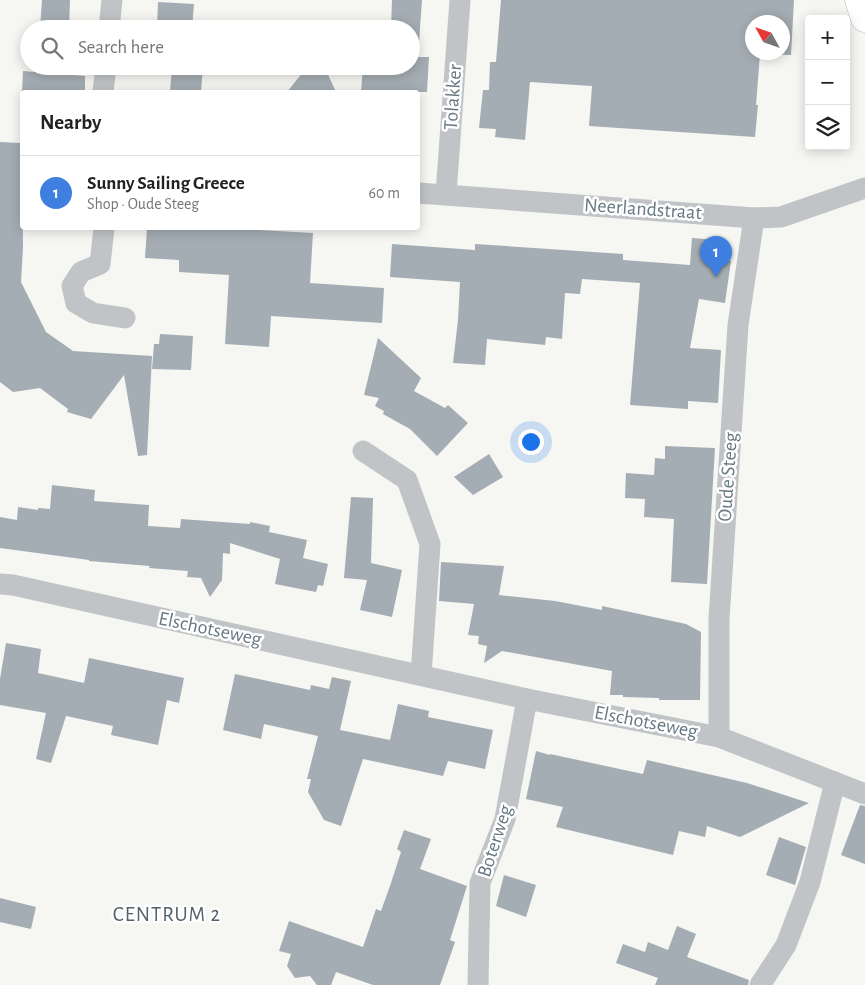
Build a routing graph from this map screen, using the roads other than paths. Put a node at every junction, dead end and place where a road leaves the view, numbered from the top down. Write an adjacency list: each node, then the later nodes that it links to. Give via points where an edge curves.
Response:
1 (112, 0): 5 (street)
2 (460, 0): 10 (street, Tolakker)
3 (859, 0): 4 (street)
4 (865, 18)
5 (110, 20)
6 (105, 75): 7 (street)
7 (103, 90)
8 (865, 188): 11 (street, Neerlandstraat, via 781,217)
9 (420, 193): 10 (street, Neerlandstraat)
10 (446, 194): 11 (street, Neerlandstraat)
11 (754, 218): 18 (street, Oude Steeg, via 738,325 719,619)
12 (104, 230): 13 (street, via 100,264 81,272 72,286 76,303 93,313)
13 (125, 318)
14 (363, 450): 16 (street, via 407,480 430,544)
15 (0, 584): 16 (street, Elschotseweg)
16 (421, 675): 17 (street, Elschotseweg)
17 (527, 699): 18 (street, Elschotseweg); 21 (street, Boterweg, via 505,819 480,883)
18 (719, 736): 19 (street, Elschotseweg)
19 (835, 782): 20 (street, Elschotseweg); 22 (street, via 810,882 786,946)
20 (865, 794)
21 (478, 985)
22 (760, 985)

